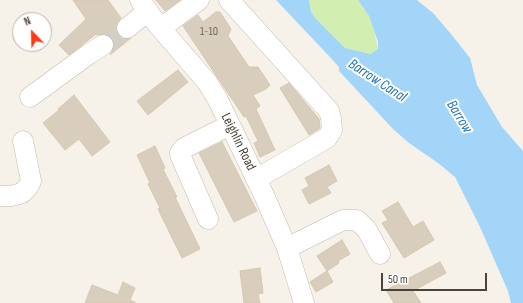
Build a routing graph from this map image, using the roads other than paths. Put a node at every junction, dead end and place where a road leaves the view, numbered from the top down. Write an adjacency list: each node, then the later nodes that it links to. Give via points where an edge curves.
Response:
1 (199, 0): 5 (street)
2 (229, 0): 10 (street, via 328,111 331,118 332,130 327,138)
3 (144, 6): 4 (street); 5 (street, Leighlin Road)
4 (127, 28)
5 (161, 28): 8 (street, Leighlin Road, via 207,82)
6 (104, 45): 7 (street)
7 (30, 97)
8 (230, 125): 10 (street, Leighlin Road); 12 (street, via 184,148 180,153)
9 (23, 141): 11 (street, via 31,181 22,193)
10 (256, 179): 13 (street, Leighlin Road)
11 (0, 196)
12 (208, 219)
13 (287, 248): 14 (street, via 343,220 357,220 367,230); 15 (street, Leighlin Road)
14 (380, 254)
15 (304, 303)

